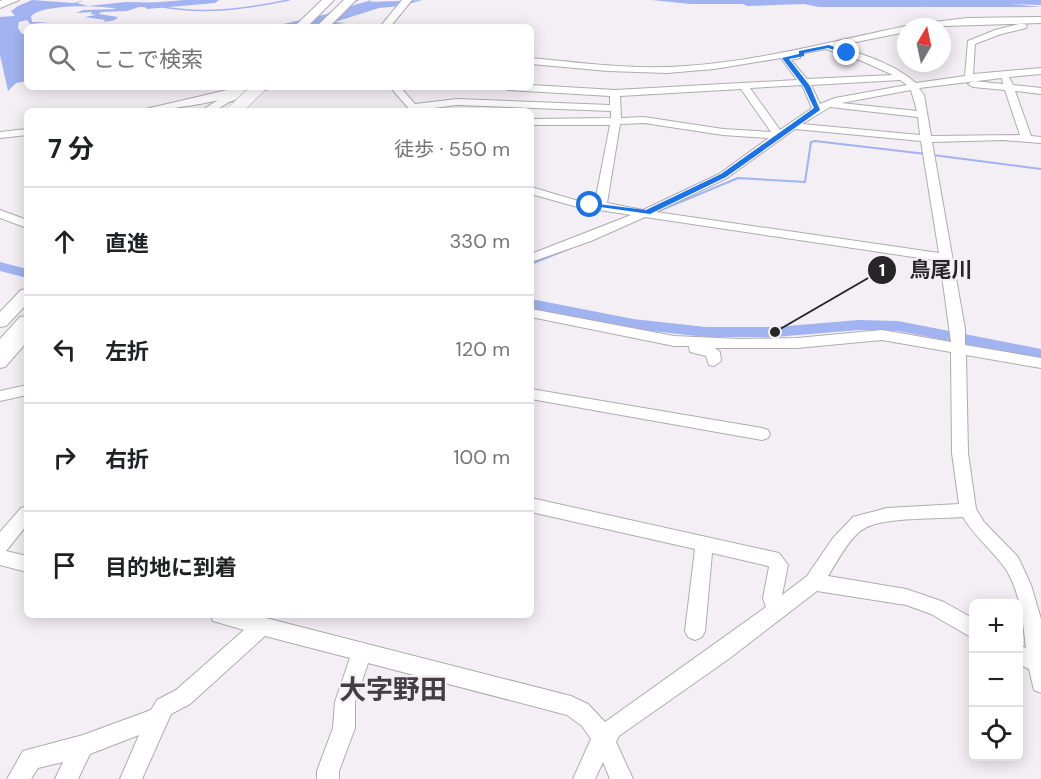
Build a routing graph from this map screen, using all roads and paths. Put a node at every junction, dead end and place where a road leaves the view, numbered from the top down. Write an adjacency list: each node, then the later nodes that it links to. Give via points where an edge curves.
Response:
1 (13, 0): 5 (highway)
2 (328, 0): 8 (highway)
3 (350, 0): 9 (highway)
4 (407, 0): 10 (main road)
5 (0, 5)
6 (1041, 22): 7 (street); 19 (street, via 972,42)
7 (951, 23)
8 (303, 24)
9 (325, 24)
10 (387, 24)
11 (897, 31): 12 (street)
12 (829, 47): 13 (street); 18 (street, via 887,67)
13 (801, 52): 14 (street, via 673,69); 23 (street, via 802,55 785,58)
14 (534, 62)
15 (534, 63): 20 (street, via 543,66)
16 (1041, 71): 17 (street)
17 (1003, 74): 19 (street); 25 (street)
18 (900, 77): 23 (street); 26 (street)
19 (970, 77): 22 (street)
20 (542, 79): 21 (street); 34 (street); 36 (street)
21 (534, 81)
22 (956, 81): 25 (street); 26 (street, via 941,92)
23 (804, 83): 24 (street); 37 (street)
24 (744, 86): 34 (street); 54 (street)
25 (1008, 87): 33 (street); 56 (street)
26 (915, 88): 32 (street); 46 (street)
27 (238, 90): 40 (highway)
28 (240, 90): 38 (street)
29 (256, 90): 41 (highway, bridge)
30 (258, 90): 39 (main road)
31 (398, 90): 42 (street)
32 (883, 91): 45 (street); 50 (street)
33 (1041, 91)
34 (615, 93): 44 (street)
35 (466, 103): 36 (street); 43 (street, via 438,102)
36 (537, 105): 44 (street); 47 (street)
37 (823, 106): 45 (street); 51 (street)
38 (158, 108)
39 (212, 108)
40 (221, 108)
41 (237, 108)
42 (414, 108)
43 (418, 108)
44 (615, 108): 48 (street)
45 (854, 115): 50 (street); 50 (street); 51 (street)
46 (923, 115): 50 (street); 55 (street)
47 (534, 118)
48 (615, 121): 49 (street); 54 (street, via 644,120); 59 (street, via 600,201)
49 (534, 122)
50 (888, 123): 55 (street)
51 (794, 126): 54 (street)
52 (24, 132): 53 (street)
53 (0, 135)
54 (779, 136): 60 (street, via 723,176)
55 (927, 139): 56 (street); 64 (street)
56 (1027, 139): 57 (street)
57 (1041, 140)
58 (534, 191): 59 (street, via 574,203)
59 (606, 207): 60 (street)
60 (647, 212): 63 (street); 64 (street)
61 (0, 214): 62 (street)
62 (24, 223)
63 (534, 257)
64 (945, 258): 73 (street)
65 (24, 297): 68 (main road)
66 (24, 310): 70 (highway)
67 (534, 315): 72 (street)
68 (0, 322)
69 (24, 326): 75 (highway)
70 (0, 335)
71 (24, 336): 75 (street)
72 (668, 340): 73 (street, via 797,343 882,335); 76 (street, via 677,346 710,351 715,354)
73 (958, 340): 77 (street); 83 (street, via 960,453)
74 (24, 354): 75 (street)
75 (2, 356)
76 (714, 361)
77 (1041, 363)
78 (24, 391): 80 (street)
79 (534, 394): 81 (street)
80 (0, 396)
81 (762, 434)
82 (534, 506): 85 (street)
83 (968, 510): 89 (street, via 886,515 859,522 839,543); 97 (street, via 978,527 1012,563 1022,585)
84 (24, 517): 86 (street)
85 (704, 544): 90 (street, via 777,561 772,598); 94 (street)
86 (0, 546)
87 (0, 557): 88 (street)
88 (24, 563)
89 (814, 582): 90 (street); 93 (street, via 906,597 937,608)
90 (777, 610): 99 (street, via 625,718)
91 (231, 618): 92 (street)
92 (262, 626): 95 (street); 98 (street, via 183,697 164,707)
93 (969, 627)
94 (695, 632)
95 (362, 651): 99 (street, via 571,706 585,714); 104 (street, via 345,702 344,728)
96 (1023, 658): 97 (street)
97 (1040, 671)
98 (158, 718): 100 (street); 103 (street)
99 (604, 739): 105 (street); 106 (street)
100 (83, 746): 101 (street, via 32,759); 102 (street)
101 (18, 779)
102 (66, 779)
103 (131, 779)
104 (328, 779)
105 (584, 779)
106 (622, 779)

